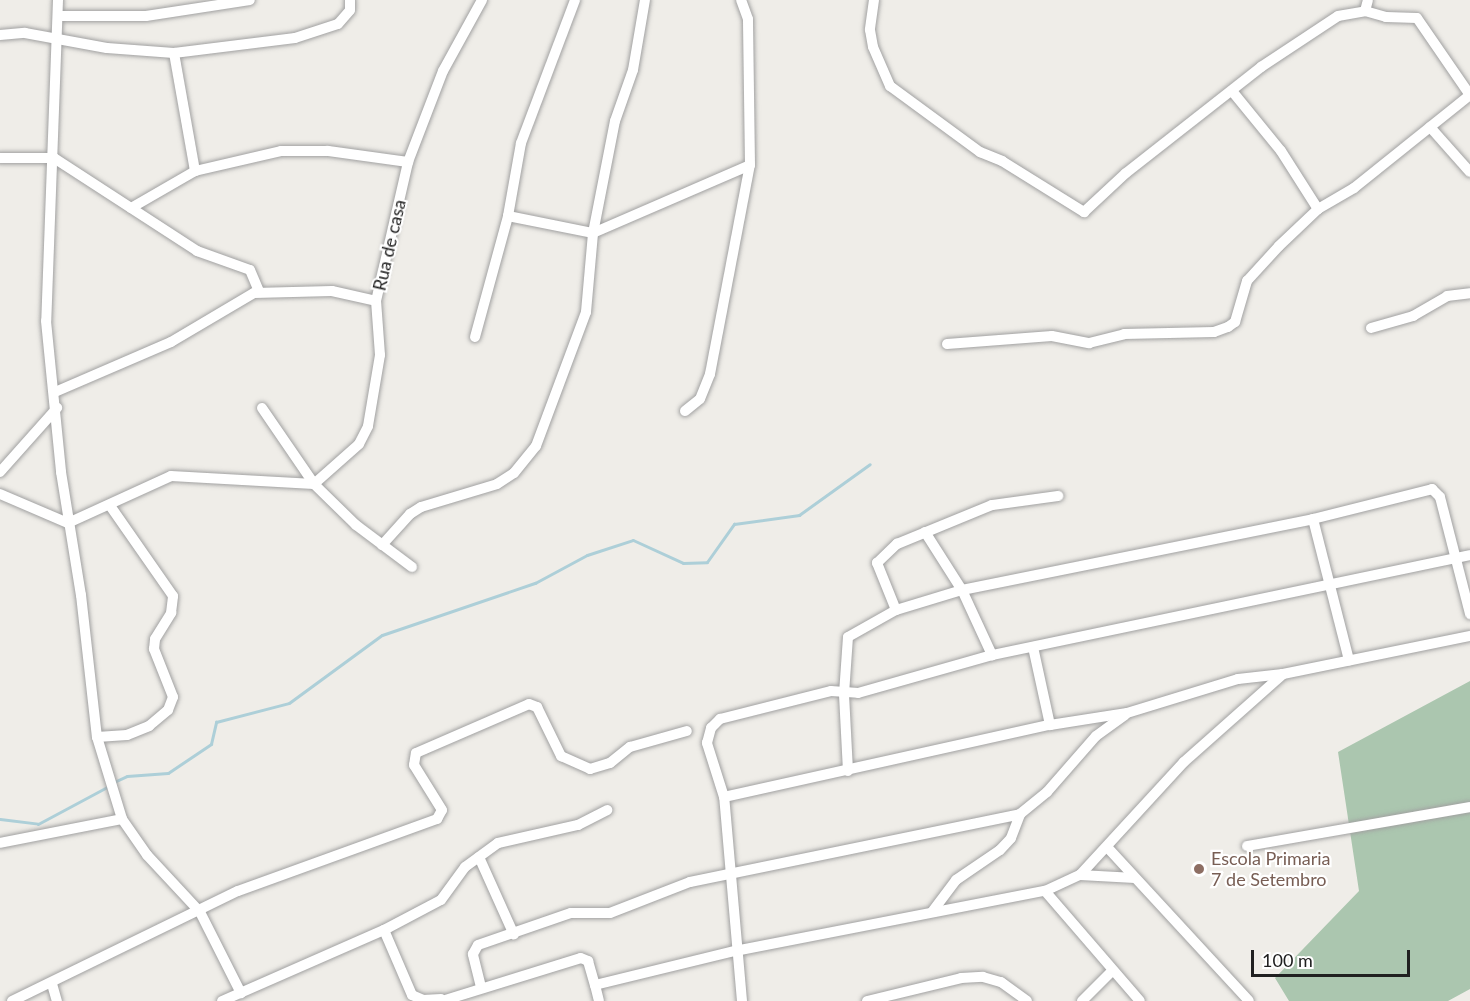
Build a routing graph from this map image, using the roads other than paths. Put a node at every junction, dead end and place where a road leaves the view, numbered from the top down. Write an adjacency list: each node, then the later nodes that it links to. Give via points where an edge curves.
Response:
1 (58, 0): 10 (street)
2 (250, 0): 10 (street, via 146,16)
3 (350, 0): 13 (street, via 350,10 338,24 295,38)
4 (482, 0): 19 (street, Rua de casa, via 443,71)
5 (575, 0): 25 (street, via 521,143)
6 (645, 0): 26 (street, via 633,70 615,121)
7 (741, 0): 20 (street, via 748,19)
8 (874, 0): 14 (street, via 870,30 873,47 890,86 973,148 1002,161 1077,210 1092,208 1126,173)
9 (1366, 5): 14 (street, via 1314,28); 15 (street, via 1386,17 1411,16 1422,22)
10 (58, 16): 12 (street)
11 (0, 34): 12 (street)
12 (57, 38): 13 (street, via 107,48); 18 (street)
13 (174, 53): 21 (street)
14 (1232, 91): 24 (street, via 1281,151)
15 (1470, 95): 16 (street)
16 (1430, 127): 22 (street); 24 (street, via 1354,188)
17 (0, 158): 18 (street)
18 (54, 158): 23 (street); 33 (street, via 46,321)
19 (408, 162): 21 (street, via 299,150); 29 (street, Rua de casa)
20 (750, 165): 26 (street); 36 (street, via 710,374 700,399)
21 (195, 171): 23 (street)
22 (1470, 172)
23 (131, 208): 27 (street, via 197,250 250,270)
24 (1318, 209): 32 (street, via 1247,281 1235,322 1214,332 1124,334 1089,342 1046,336)
25 (508, 216): 26 (street); 31 (street)
26 (593, 233): 45 (street, via 586,312 536,446 514,473 497,484 421,507 410,514)
27 (259, 291): 29 (street, via 338,291); 33 (street, via 171,342)
28 (1470, 293): 30 (street, via 1446,296 1413,316)
29 (376, 302): 38 (street, Rua de casa, via 380,355 366,432 359,444)
30 (1371, 328)
31 (475, 337)
32 (947, 344)
33 (55, 392): 34 (street)
34 (57, 408): 37 (street); 43 (street)
35 (262, 408): 38 (street)
36 (685, 411)
37 (0, 472)
38 (314, 484): 41 (street, via 171,476 147,483); 45 (street)
39 (0, 494): 43 (street)
40 (1058, 496): 44 (street, via 992,505)
41 (111, 507): 43 (street); 62 (street, via 172,596 171,613 155,639 154,649 173,697 168,710 149,726 127,735)
42 (1313, 519): 47 (street, via 1432,489 1440,497); 49 (street); 50 (street)
43 (68, 523): 62 (street, via 81,595)
44 (925, 532): 50 (street); 51 (street, via 897,544 877,563)
45 (382, 545): 48 (street)
46 (1470, 555): 47 (street)
47 (1458, 558): 49 (street); 52 (street)
48 (412, 567)
49 (1328, 585): 54 (street); 56 (street)
50 (962, 590): 51 (street); 55 (street)
51 (896, 610): 58 (street, via 848,637)
52 (1470, 614)
53 (1470, 636): 56 (street)
54 (1033, 647): 55 (street); 60 (street)
55 (992, 655): 58 (street)
56 (1349, 660): 57 (street)
57 (1282, 674): 59 (street, via 1238,679); 71 (street, via 1184,762)
58 (844, 694): 63 (street); 64 (street, via 831,691 720,718 711,728 707,743)
59 (1127, 713): 60 (street); 67 (street, via 1096,736 1047,792)
60 (1050, 725): 63 (street)
61 (687, 731): 77 (street, via 630,747 610,763 590,769 561,756 537,707 529,704 416,753 414,765 442,810 437,819 279,874)
62 (97, 737): 68 (street)
63 (848, 771): 64 (street)
64 (724, 797): 73 (street)
65 (1470, 807): 70 (street)
66 (608, 810): 72 (street, via 578,825 505,840)
67 (1020, 814): 73 (street); 78 (street, via 1011,838 956,880)
68 (122, 819): 69 (street); 77 (street, via 147,855)
69 (0, 843)
70 (1247, 846)
71 (1107, 847): 74 (street); 75 (street)
72 (479, 857): 79 (street, via 456,877 441,900); 80 (street)
73 (730, 874): 80 (street, via 690,882 610,913 571,913); 81 (street)
74 (1080, 875): 75 (street); 76 (street)
75 (1135, 878): 97 (street)
76 (1045, 891): 78 (street); 82 (street)
77 (200, 912): 83 (street); 86 (street)
78 (932, 912): 81 (street)
79 (384, 930): 86 (street); 87 (street, via 412,995 423,1000)
80 (514, 934): 85 (street, via 475,949)
81 (735, 951): 84 (street); 92 (street)
82 (1112, 972): 95 (street); 96 (street)
83 (52, 984): 88 (street); 89 (street)
84 (594, 985): 85 (street, via 588,961 581,958); 91 (street)
85 (481, 987): 87 (street)
86 (241, 993): 90 (street)
87 (441, 1000)
88 (12, 1001)
89 (57, 1001)
90 (222, 1001)
91 (599, 1001)
92 (742, 1001)
93 (867, 1001): 94 (street, via 961,978 983,977 1001,982)
94 (1027, 1001)
95 (1082, 1001)
96 (1140, 1001)
97 (1249, 1001)

